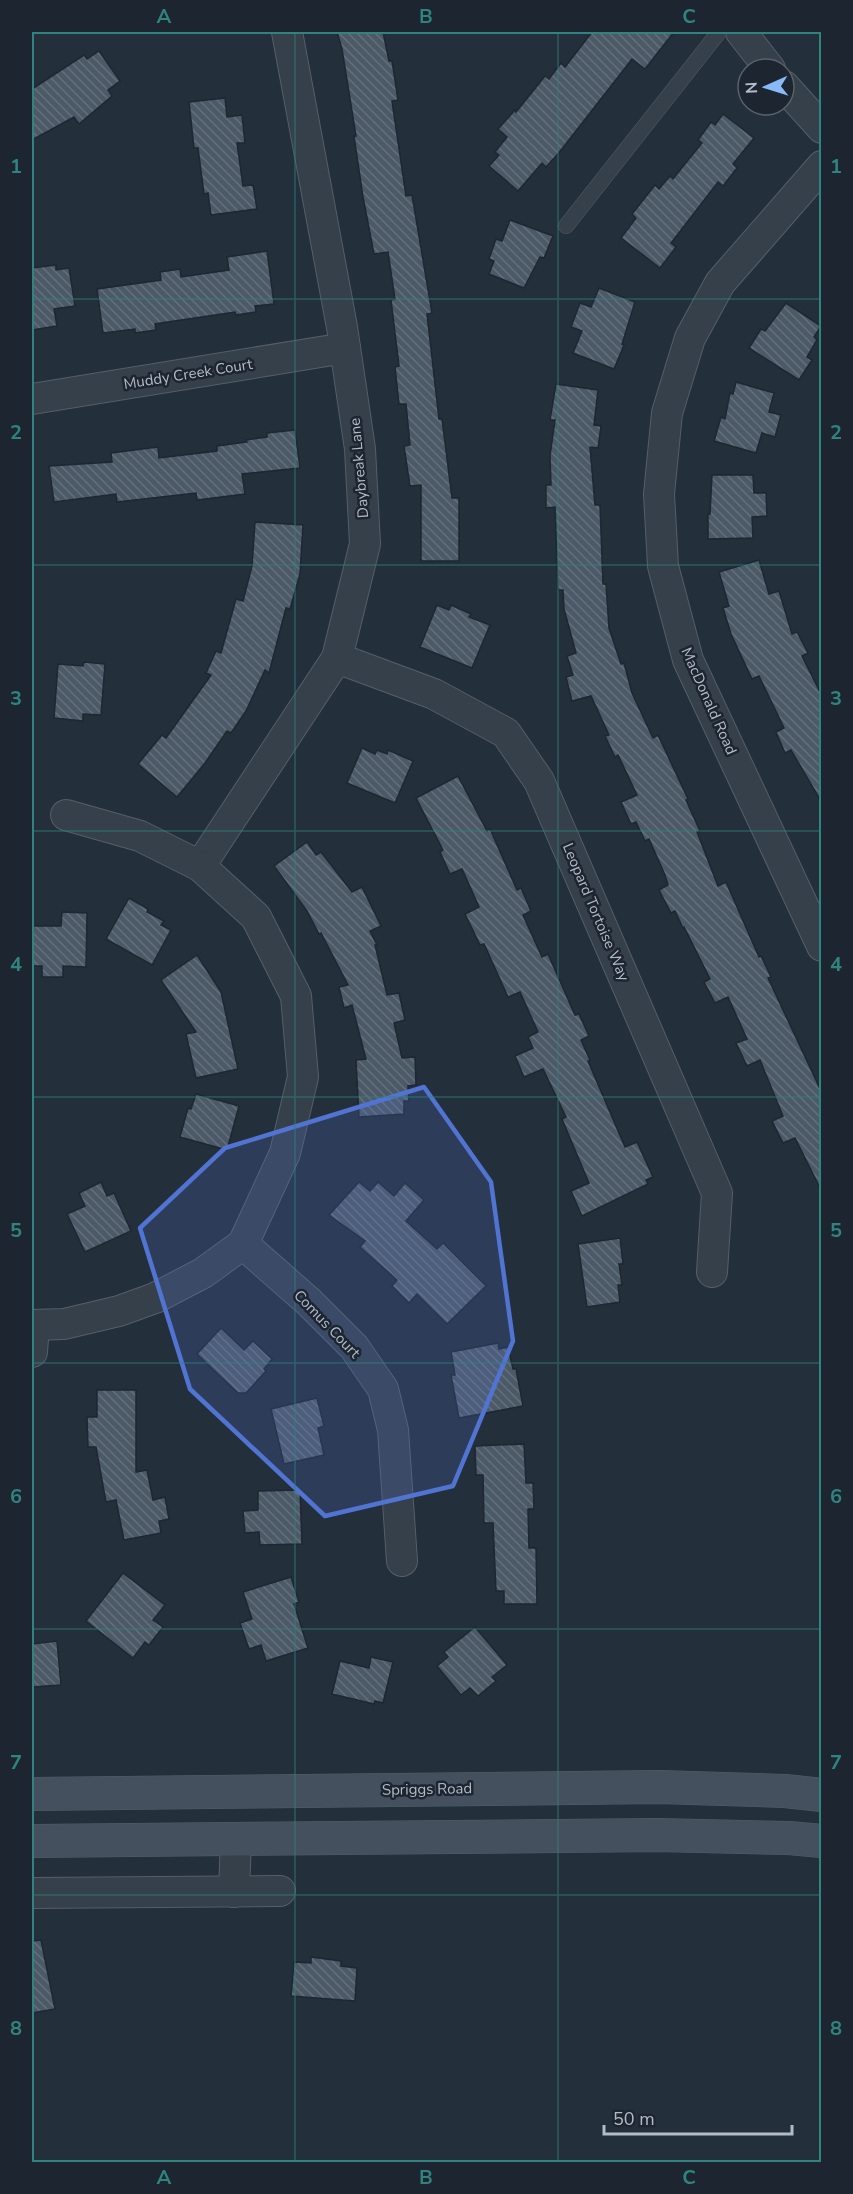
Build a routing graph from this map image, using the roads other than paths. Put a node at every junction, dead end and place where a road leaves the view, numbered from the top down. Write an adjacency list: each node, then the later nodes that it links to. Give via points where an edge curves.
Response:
1 (287, 32): 9 (street, Daybreak Lane)
2 (719, 32): 8 (lane)
3 (741, 32): 4 (street)
4 (761, 57)
5 (796, 99): 6 (street)
6 (822, 128)
7 (822, 166): 14 (street, MacDonald Road, via 720,283 690,338 667,412 659,494 663,566 688,660)
8 (567, 226)
9 (345, 348): 10 (street, Muddy Creek Court); 11 (street, Daybreak Lane, via 360,449 365,544)
10 (32, 399)
11 (337, 658): 13 (street, Daybreak Lane); 16 (street, Leopard Tortoise Way, via 434,694 506,733 539,781 717,1193)
12 (66, 815): 13 (street, via 140,836)
13 (200, 866): 15 (street, via 256,917 296,996 303,1077 285,1153)
14 (822, 946)
15 (243, 1244): 17 (street, via 203,1273 155,1298); 18 (street, Comus Court, via 354,1347 383,1389 393,1430)
16 (712, 1272)
17 (32, 1334)
18 (402, 1561)
19 (32, 1794): 20 (main road, Spriggs Road, via 659,1787)
20 (822, 1795)
21 (236, 1839): 22 (main road); 23 (main road, via 658,1835); 25 (street)
22 (32, 1841)
23 (822, 1841)
24 (279, 1891): 25 (street)
25 (234, 1892): 26 (street)
26 (32, 1893)

